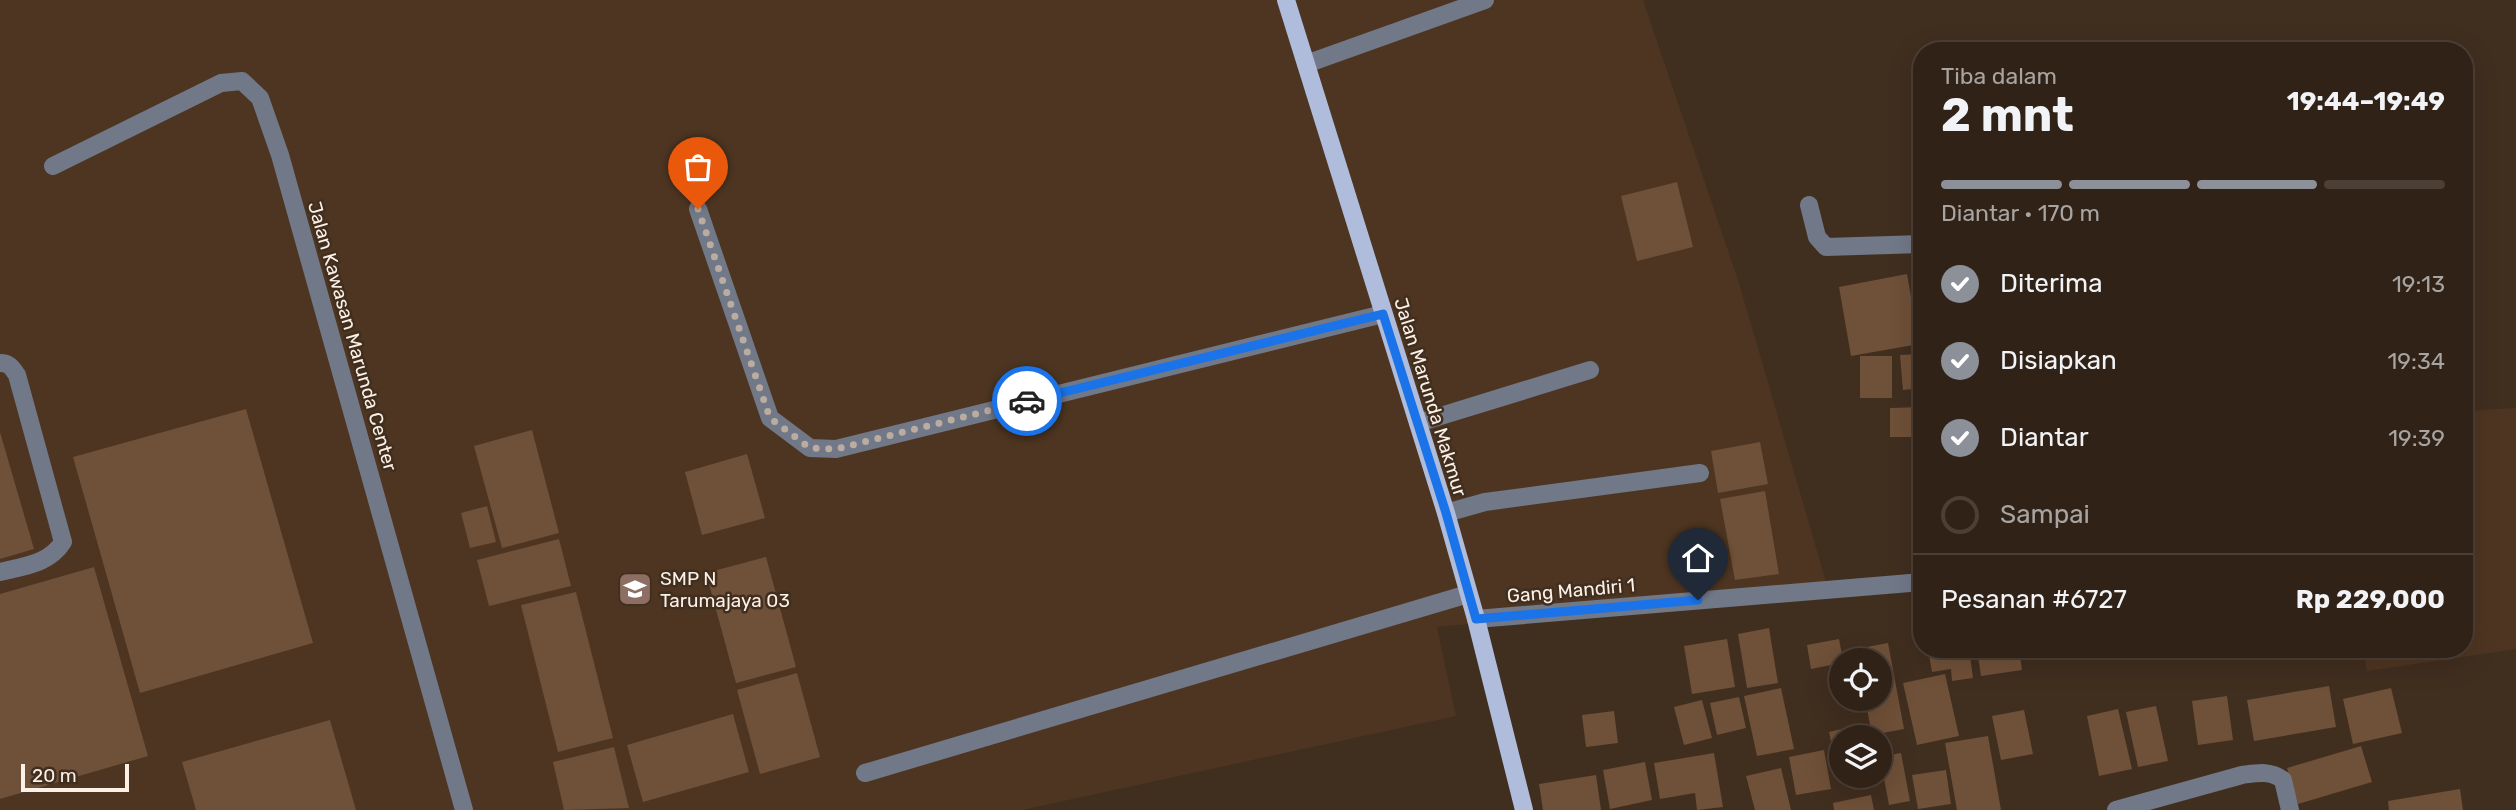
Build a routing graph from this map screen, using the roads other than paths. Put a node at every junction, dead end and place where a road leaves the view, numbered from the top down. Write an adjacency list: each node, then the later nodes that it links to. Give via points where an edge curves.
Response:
1 (1286, 0): 3 (main road, Jalan Marunda Makmur)
2 (1485, 0): 3 (street)
3 (1306, 64): 8 (main road, Jalan Marunda Makmur)
4 (53, 166): 19 (street, Jalan Kawasan Marunda Center, via 221,83 242,81 260,98 280,155)
5 (1809, 205): 7 (street, via 1817,237 1826,247)
6 (698, 209): 8 (street, via 770,418 810,448 836,449)
7 (1913, 244)
8 (1383, 314): 11 (main road, Jalan Marunda Makmur)
9 (0, 363): 14 (street, via 7,363 17,376 63,542 43,561)
10 (1590, 370): 11 (street)
11 (1418, 423): 13 (main road, Jalan Marunda Makmur)
12 (1700, 473): 13 (street, via 1485,502)
13 (1446, 513): 16 (main road, Jalan Marunda Makmur)
14 (0, 572)
15 (1913, 583): 17 (street, Gang Mandiri 1)
16 (1468, 594): 17 (main road, Jalan Marunda Makmur); 18 (street)
17 (1476, 619): 20 (main road, Jalan Marunda Makmur)
18 (865, 773)
19 (464, 810)
20 (1524, 810)
21 (2116, 810): 22 (street, via 2242,775 2274,773 2283,780)
22 (2290, 810)

